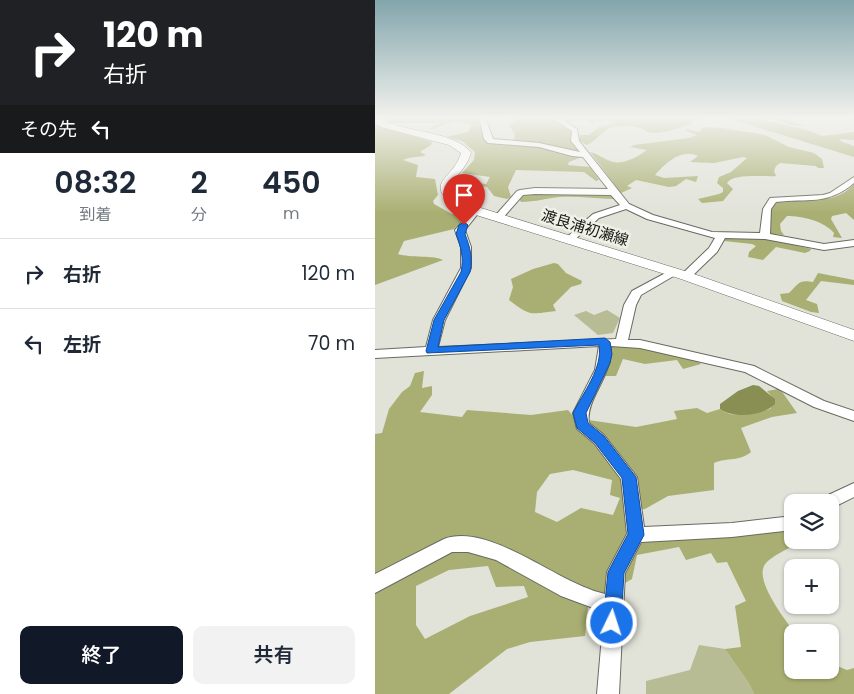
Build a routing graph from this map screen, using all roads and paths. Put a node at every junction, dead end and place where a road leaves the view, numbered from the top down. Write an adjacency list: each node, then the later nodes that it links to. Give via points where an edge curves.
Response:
1 (463, 149): 8 (main road, 渡良浦初瀬線, via 465,159 449,177 448,191 455,202)
2 (555, 149): 4 (street)
3 (581, 149): 4 (street)
4 (585, 155): 6 (street)
5 (854, 179): 11 (street, via 829,198 773,200 767,210)
6 (613, 192): 7 (street); 9 (street, via 520,193)
7 (626, 206): 10 (street, via 669,223); 12 (street, via 596,216)
8 (476, 211): 9 (main road, 渡良浦初瀬線); 18 (street, via 460,230 466,268 439,320)
9 (498, 218): 12 (main road, 渡良浦初瀬線)
10 (721, 236): 11 (street); 15 (street, via 713,250)
11 (765, 236): 13 (street, via 824,247)
12 (569, 240): 14 (main road, 渡良浦初瀬線)
13 (854, 243)
14 (673, 272): 15 (main road, 渡良浦初瀬線); 17 (street, via 636,293)
15 (686, 276): 16 (main road, 渡良浦初瀬線)
16 (854, 336)
17 (613, 342): 18 (street); 20 (street, via 640,344 749,369 819,404); 24 (street, via 580,418 581,425 606,446 629,477)
18 (431, 351): 19 (street)
19 (375, 354)
20 (854, 416)
21 (854, 488): 22 (street)
22 (839, 497)
23 (784, 524): 24 (street)
24 (636, 535): 26 (street, via 616,572)
25 (375, 584): 26 (street, via 450,544 460,543 511,558 584,598)
26 (613, 605): 27 (street)
27 (608, 694)

